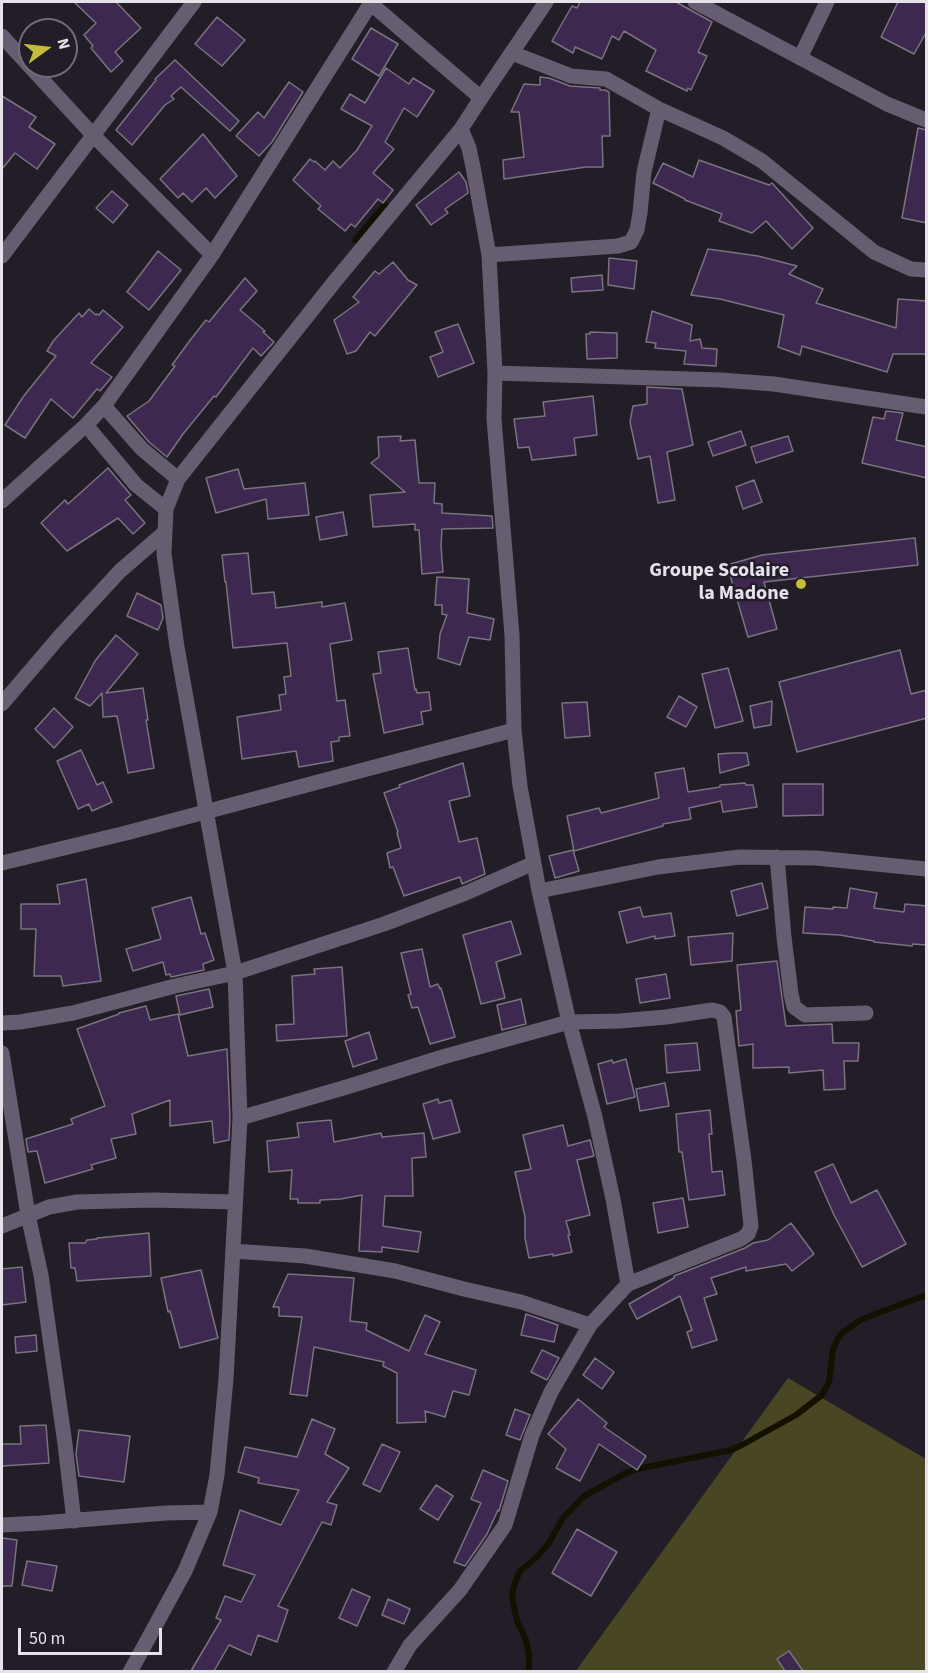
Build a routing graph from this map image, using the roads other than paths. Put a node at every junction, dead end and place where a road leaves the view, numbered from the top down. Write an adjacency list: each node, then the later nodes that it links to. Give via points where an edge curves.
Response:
1 (194, 2): 13 (street)
2 (370, 2): 9 (street); 14 (street)
3 (546, 2): 7 (street)
4 (695, 2): 8 (street)
5 (827, 2): 8 (street)
6 (2, 36): 13 (street)
7 (513, 53): 9 (street); 10 (street, via 571,76 606,79)
8 (800, 58): 11 (street, via 887,104)
9 (481, 98): 12 (street)
10 (659, 109): 15 (street, via 644,172 637,230 631,242); 17 (street, via 762,161 874,252 911,269)
11 (927, 120)
12 (461, 129): 15 (street, via 469,148); 22 (street)
13 (93, 135): 14 (street); 16 (street)
14 (212, 255): 19 (street)
15 (489, 255): 18 (street)
16 (2, 256)
17 (927, 270)
18 (495, 373): 20 (street, via 764,383); 27 (street, via 494,419 512,635)
19 (104, 406): 21 (street); 22 (street, via 142,449)
20 (927, 407)
21 (86, 425): 23 (street); 24 (street, via 136,485)
22 (178, 479): 24 (street)
23 (2, 501)
24 (166, 509): 25 (street)
25 (164, 533): 26 (street, via 120,571); 28 (street, via 177,647)
26 (2, 704)
27 (514, 730): 28 (street); 31 (street)
28 (207, 811): 30 (street); 34 (street)
29 (777, 857): 32 (street); 33 (street, via 740,857 658,867); 35 (street, via 794,1007 806,1015)
30 (2, 863)
31 (534, 863): 33 (street); 34 (street, via 384,924)
32 (927, 869)
33 (539, 891): 36 (street)
34 (235, 973): 37 (street, via 73,1013); 39 (street)
35 (867, 1013)
36 (569, 1022): 39 (street); 44 (street, via 595,1117); 44 (street, via 620,1021 712,1010 724,1017 751,1226 741,1239)
37 (2, 1023)
38 (2, 1053): 41 (street)
39 (240, 1118): 40 (street)
40 (235, 1202): 41 (street, via 77,1202); 43 (street)
41 (28, 1215): 42 (street); 47 (street, via 41,1275)
42 (2, 1226)
43 (233, 1251): 45 (street, via 305,1256 396,1271 521,1302); 46 (street, via 226,1379)
44 (628, 1284): 45 (street)
45 (590, 1325): 50 (street, via 551,1392 532,1435 505,1525 460,1590 410,1645)
46 (210, 1512): 47 (street); 49 (street, via 185,1571)
47 (74, 1521): 48 (street)
48 (2, 1525)
49 (130, 1671)
50 (394, 1671)

